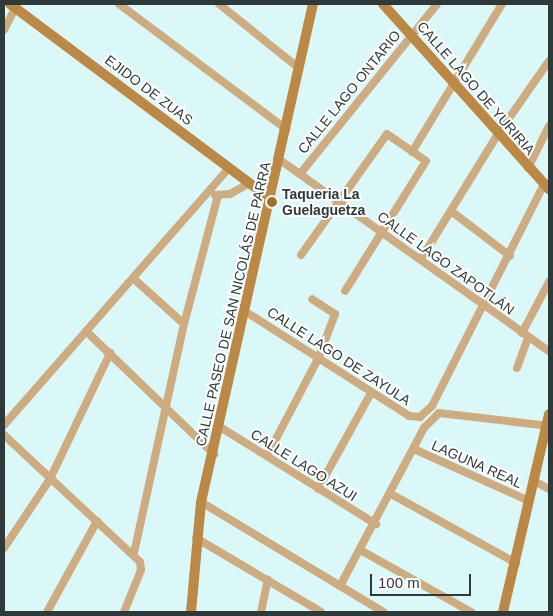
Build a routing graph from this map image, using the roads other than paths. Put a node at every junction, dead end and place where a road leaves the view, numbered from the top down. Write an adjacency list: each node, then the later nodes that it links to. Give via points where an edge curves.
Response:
1 (119, 4): 14 (street)
2 (219, 4): 11 (street)
3 (313, 4): 11 (street, CALLE PASEO DE SAN NICOLÁS DE PARRA)
4 (383, 4): 9 (street, CALLE LAGO DE YURIRIA)
5 (437, 4): 9 (street, CALLE LAGO ONTARIO)
6 (502, 4): 12 (street)
7 (15, 5): 8 (street); 18 (street, EJIDO DE ZUAS)
8 (4, 30)
9 (412, 35): 12 (street, CALLE LAGO DE YURIRIA); 20 (street, CALLE LAGO ONTARIO)
10 (549, 61): 15 (street)
11 (299, 68): 14 (street, CALLE PASEO DE SAN NICOLÁS DE PARRA)
12 (454, 84): 15 (street, CALLE LAGO DE YURIRIA); 16 (street)
13 (549, 126): 19 (street)
14 (286, 129): 17 (street, CALLE PASEO DE SAN NICOLÁS DE PARRA)
15 (498, 134): 19 (street, CALLE LAGO DE YURIRIA); 27 (street)
16 (412, 152): 26 (street, via 387,134); 28 (street, via 426,161)
17 (280, 160): 20 (street, CALLE LAGO ZAPOTLÁN); 25 (street, CALLE PASEO DE SAN NICOLÁS DE PARRA)
18 (229, 168): 21 (street, EJIDO DE ZUAS); 23 (street)
19 (528, 168): 22 (street, CALLE LAGO DE YURIRIA)
20 (300, 174): 26 (street, CALLE LAGO ZAPOTLÁN)
21 (250, 183): 24 (street); 25 (street, EJIDO DE ZUAS)
22 (547, 187): 30 (street)
23 (206, 195): 24 (street); 32 (street)
24 (218, 195): 38 (street)
25 (271, 199): 37 (street, CALLE PASEO DE SAN NICOLÁS DE PARRA)
26 (338, 200): 28 (street, CALLE LAGO ZAPOTLÁN); 29 (street)
27 (451, 211): 30 (street); 31 (street)
28 (382, 232): 31 (street, CALLE LAGO ZAPOTLÁN); 34 (street)
29 (301, 255)
30 (510, 256): 36 (street)
31 (421, 260): 36 (street, CALLE LAGO ZAPOTLÁN)
32 (134, 279): 38 (street); 39 (street)
33 (549, 282): 40 (street)
34 (345, 291)
35 (312, 299): 43 (street, via 335,314)
36 (484, 304): 40 (street, CALLE LAGO ZAPOTLÁN); 46 (street)
37 (246, 312): 43 (street, CALLE LAGO DE ZAYULA); 53 (street, CALLE PASEO DE SAN NICOLÁS DE PARRA)
38 (184, 324): 47 (street)
39 (86, 331): 42 (street); 51 (street)
40 (525, 335): 41 (street, CALLE LAGO ZAPOTLÁN); 44 (street)
41 (549, 351)
42 (110, 353): 47 (street); 59 (street)
43 (318, 359): 45 (street, CALLE LAGO DE ZAYULA); 58 (street)
44 (517, 368)
45 (370, 393): 50 (street, CALLE LAGO DE ZAYULA, via 409,416); 61 (street)
46 (432, 406): 48 (street); 50 (street)
47 (168, 408): 57 (street); 71 (street)
48 (439, 413): 52 (street); 54 (street)
49 (549, 414): 52 (street)
50 (420, 417): 54 (street)
51 (4, 425)
52 (548, 426): 60 (street)
53 (220, 427): 57 (street, CALLE PASEO DE SAN NICOLÁS DE PARRA); 58 (street, CALLE LAGO AZUI)
54 (424, 428): 56 (street)
55 (5, 440): 59 (street)
56 (414, 449): 63 (street); 64 (street, LAGUNA REAL)
57 (214, 454): 65 (street, CALLE PASEO DE SAN NICOLÁS DE PARRA)
58 (267, 456): 61 (street, CALLE LAGO AZUI)
59 (50, 478): 66 (street); 69 (street)
60 (534, 481): 62 (street); 64 (street)
61 (318, 489): 67 (street, CALLE LAGO AZUI)
62 (549, 489)
63 (391, 494): 67 (street); 72 (street)
64 (530, 501): 72 (street)
65 (201, 502): 68 (street, CALLE PASEO DE SAN NICOLÁS DE PARRA); 74 (street)
66 (98, 520): 71 (street); 75 (street)
67 (376, 524): 70 (street)
68 (196, 538): 73 (street); 77 (street, CALLE PASEO DE SAN NICOLÁS DE PARRA)
69 (4, 548)
70 (362, 551): 74 (street); 81 (street)
71 (134, 553): 76 (street, via 141,570)
72 (516, 562): 82 (street)
73 (268, 580): 78 (street); 79 (street)
74 (340, 586): 80 (street)
75 (47, 612)
76 (124, 612)
77 (190, 612)
78 (261, 612)
79 (321, 612)
80 (383, 612)
81 (471, 612)
82 (503, 612)

